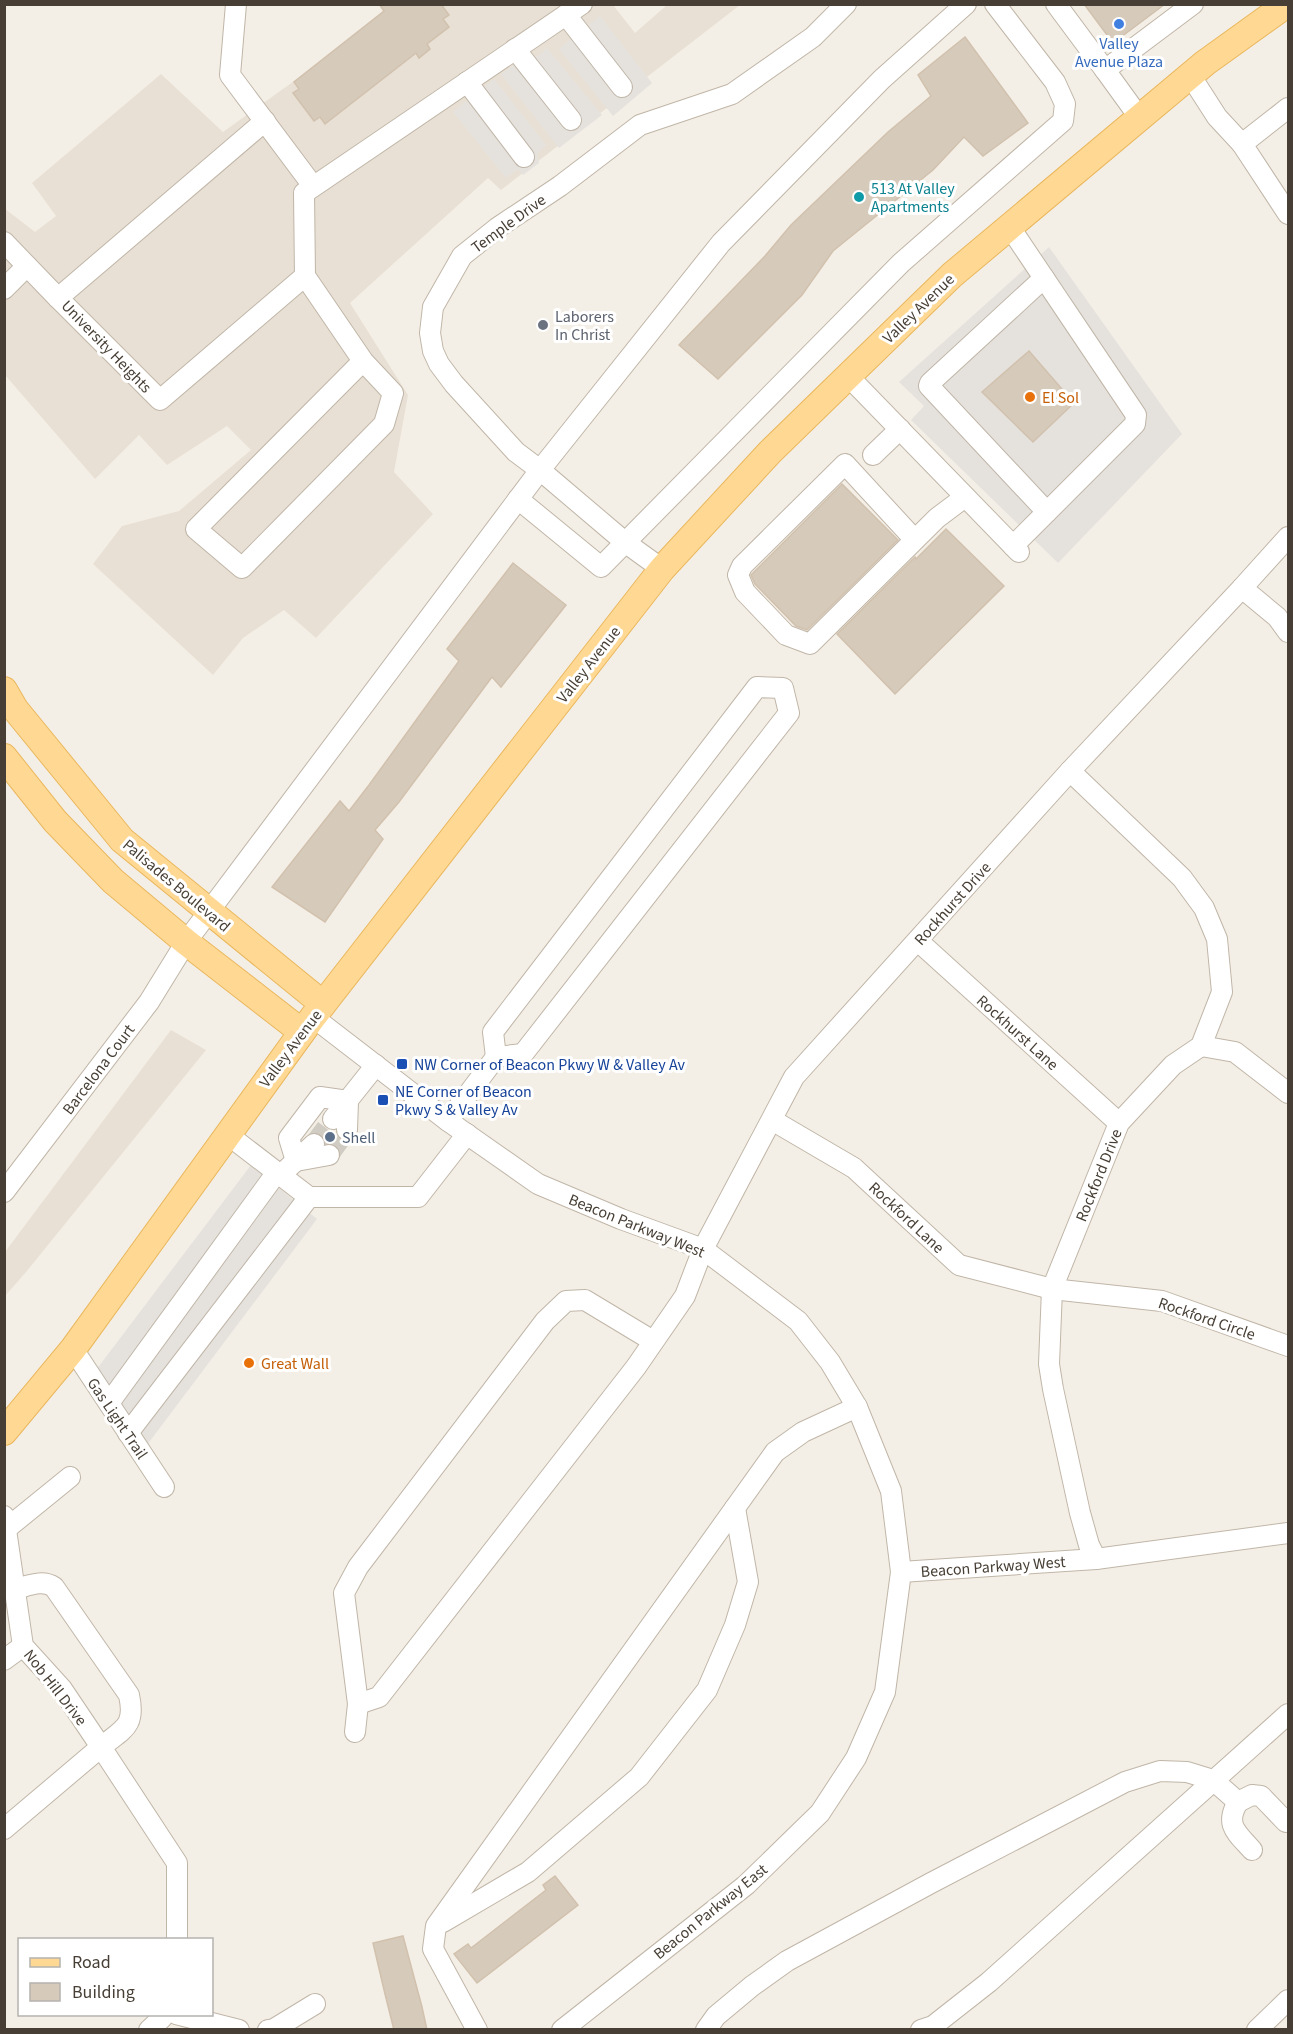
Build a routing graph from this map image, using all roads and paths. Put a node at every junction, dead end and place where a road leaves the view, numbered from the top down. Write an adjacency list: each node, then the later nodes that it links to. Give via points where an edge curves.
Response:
1 (236, 4): 17 (street, via 230,75)
2 (846, 4): 33 (street, Temple Drive, via 813,38 732,94 640,125 462,256 433,307 433,351 454,384 516,452)
3 (966, 4): 33 (street, Barcelona Court, via 882,79 721,243)
4 (995, 4): 39 (street, via 1055,82 1065,104 1063,121 901,263)
5 (1056, 4): 10 (street)
6 (1193, 4): 10 (street)
7 (1287, 4): 11 (main road, Valley Avenue)
8 (574, 10): 9 (street); 13 (street)
9 (515, 49): 12 (street); 16 (street)
10 (1105, 70): 15 (street)
11 (1190, 75): 15 (main road, Valley Avenue); 18 (street, via 1217,117)
12 (467, 82): 19 (street); 20 (street)
13 (622, 87)
14 (1288, 108): 18 (street)
15 (1139, 117): 22 (main road, Valley Avenue)
16 (571, 120)
17 (266, 121): 20 (street); 28 (street, University Heights)
18 (1242, 144): 21 (street)
19 (525, 157)
20 (313, 186): 25 (street, via 304,193)
21 (1288, 214)
22 (1009, 226): 26 (street); 30 (main road, Valley Avenue, via 952,275)
23 (4, 242): 24 (street)
24 (27, 266): 27 (street); 28 (street)
25 (305, 276): 28 (street, University Heights, via 160,400); 29 (street)
26 (1044, 278): 36 (street, via 1137,420); 36 (street, via 929,386)
27 (4, 289)
28 (58, 298)
29 (363, 361): 29 (street, via 196,529 242,568 384,424 393,393)
30 (848, 376): 31 (street); 40 (main road, Valley Avenue, via 770,452)
31 (900, 429): 32 (street); 34 (street)
32 (873, 455)
33 (540, 470): 35 (street, Barcelona Court); 39 (street, Temple Drive)
34 (965, 496): 36 (street, via 1016,549); 38 (street)
35 (518, 499): 39 (street, via 601,567); 46 (street, Barcelona Court)
36 (1047, 512)
37 (1288, 537): 41 (street, Rockhurst Drive)
38 (915, 540): 38 (street, via 810,644 786,636 745,592 738,575 742,566 845,464)
39 (626, 543): 40 (street, Temple Drive)
40 (662, 569): 49 (main road, Valley Avenue)
41 (1242, 588): 42 (street, via 1277,617); 45 (street, Rockhurst Drive)
42 (1288, 632)
43 (4, 690): 46 (main road, Palisades Boulevard, via 15,709 122,840)
44 (4, 757): 48 (main road, via 55,821 113,881)
45 (1070, 771): 47 (street, Rockhurst Drive); 50 (street, via 1182,878 1204,908 1217,939 1222,992)
46 (208, 912): 48 (street, Barcelona Court); 49 (main road, Palisades Boulevard)
47 (918, 941): 55 (street, Rockhurst Drive, via 794,1077); 57 (street, Rockhurst Lane)
48 (186, 942): 49 (main road); 64 (street, Barcelona Court, via 149,1002)
49 (313, 1018): 52 (street, Beacon Parkway West); 59 (main road, Valley Avenue)
50 (1201, 1046): 53 (street, via 1235,1052); 57 (street, Rockford Drive, via 1173,1065)
51 (496, 1057): 51 (street, via 493,1032 757,687 783,688 789,713 636,910 523,1054); 56 (street)
52 (375, 1065): 54 (street); 56 (street, Beacon Parkway West)
53 (1288, 1093)
54 (348, 1101): 58 (street); 62 (street, via 320,1097 289,1138)
55 (772, 1120): 66 (street, Rockhurst Drive); 67 (street, Rockford Lane, via 854,1168 959,1265)
56 (448, 1121): 60 (street, Beacon Parkway West)
57 (1119, 1123): 67 (street, Rockford Drive)
58 (340, 1124)
59 (227, 1134): 63 (street); 70 (main road, Valley Avenue)
60 (467, 1134): 65 (street, via 418,1197); 66 (street, Beacon Parkway West, via 538,1184)
61 (321, 1149): 62 (street)
62 (296, 1161): 63 (street)
63 (279, 1174): 65 (street); 71 (street)
64 (4, 1192)
65 (309, 1197): 74 (street)
66 (704, 1249): 68 (street, Rockhurst Drive, via 685,1296); 72 (street, Beacon Parkway West, via 798,1321 830,1362)
67 (1052, 1289): 69 (street, Rockford Circle, via 1162,1300); 80 (street, Rockford Drive, via 1049,1364 1053,1389 1080,1513)
68 (653, 1341): 85 (street, Rockhurst Drive, via 379,1697); 85 (street, via 585,1300 566,1301 545,1321 358,1566 344,1593)
69 (1288, 1346)
70 (73, 1349): 71 (street, Gas Light Trail); 73 (main road, Valley Avenue)
71 (109, 1403): 74 (street, Gas Light Trail)
72 (857, 1407): 77 (street, via 803,1432 774,1452); 81 (street, Beacon Parkway West, via 891,1491)
73 (4, 1432)
74 (128, 1433): 76 (street, Gas Light Trail)
75 (70, 1478): 78 (street)
76 (164, 1487)
77 (735, 1508): 94 (street); 94 (street, via 748,1582 735,1625 707,1690 639,1777 528,1872)
78 (5, 1523): 82 (street, Nob Hill Drive)
79 (1288, 1533): 80 (street, Beacon Parkway West)
80 (1096, 1559): 81 (street, Beacon Parkway West)
81 (901, 1572): 104 (street, Beacon Parkway East, via 885,1692 856,1758 820,1814 746,1885)
82 (15, 1589): 83 (street, Nob Hill Drive); 88 (street, via 39,1583 54,1587 129,1695 133,1712 130,1721)
83 (23, 1646): 84 (street); 88 (street, Nob Hill Drive, via 62,1689)
84 (4, 1660)
85 (358, 1704): 87 (street)
86 (1288, 1714): 89 (street)
87 (355, 1732)
88 (101, 1748): 92 (street); 95 (street, Nob Hill Drive, via 177,1863)
89 (1213, 1780): 90 (street); 105 (street, via 1187,1772 1160,1772 1125,1782 788,1961 716,2016); 106 (street, via 989,1982 933,2026)
90 (1238, 1802): 91 (street, via 1252,1795 1261,1796); 93 (street, via 1231,1823)
91 (1286, 1822)
92 (4, 1829)
93 (1252, 1850)
94 (436, 1926): 103 (street, via 433,1949)
95 (177, 1938)
96 (1288, 2001): 107 (street)
97 (315, 2004): 102 (street)
98 (162, 2016): 100 (street)
99 (184, 2016): 101 (street)
100 (149, 2030)
101 (239, 2030)
102 (268, 2030)
103 (477, 2030)
104 (562, 2030)
105 (706, 2030)
106 (921, 2030)
107 (1257, 2030)

